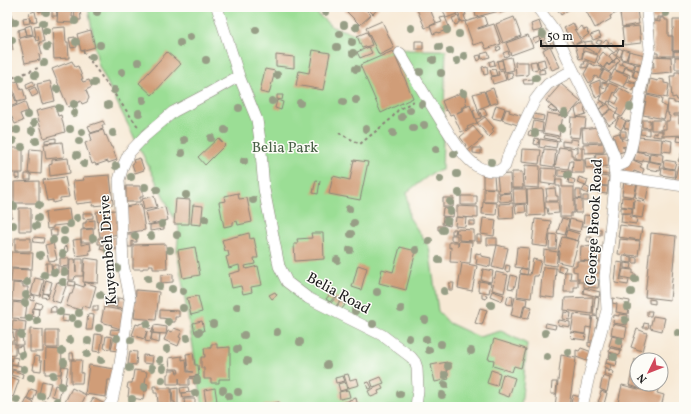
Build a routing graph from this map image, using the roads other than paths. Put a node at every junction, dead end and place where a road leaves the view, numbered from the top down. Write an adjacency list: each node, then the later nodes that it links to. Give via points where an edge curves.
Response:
1 (218, 7): 6 (street, Belia Road)
2 (537, 7): 5 (street, George Brook Road, via 555,32)
3 (649, 7): 7 (street, via 647,13 650,50 630,153 625,163)
4 (400, 53): 5 (street, via 424,95 468,160 486,171 499,171 505,166 535,100 548,84)
5 (573, 70): 7 (street, George Brook Road, via 615,157)
6 (239, 76): 9 (street, Kuyembeh Drive, via 173,112 145,136 129,154 123,166 119,180 123,264 130,299 119,370 112,401); 10 (street, Belia Road, via 257,120 264,189 279,266 287,282 308,298 382,335 411,357 417,368)
7 (614, 172): 8 (street, via 652,182); 11 (street, George Brook Road, via 605,276 607,310)
8 (684, 186)
9 (108, 407)
10 (416, 407)
11 (582, 407)

